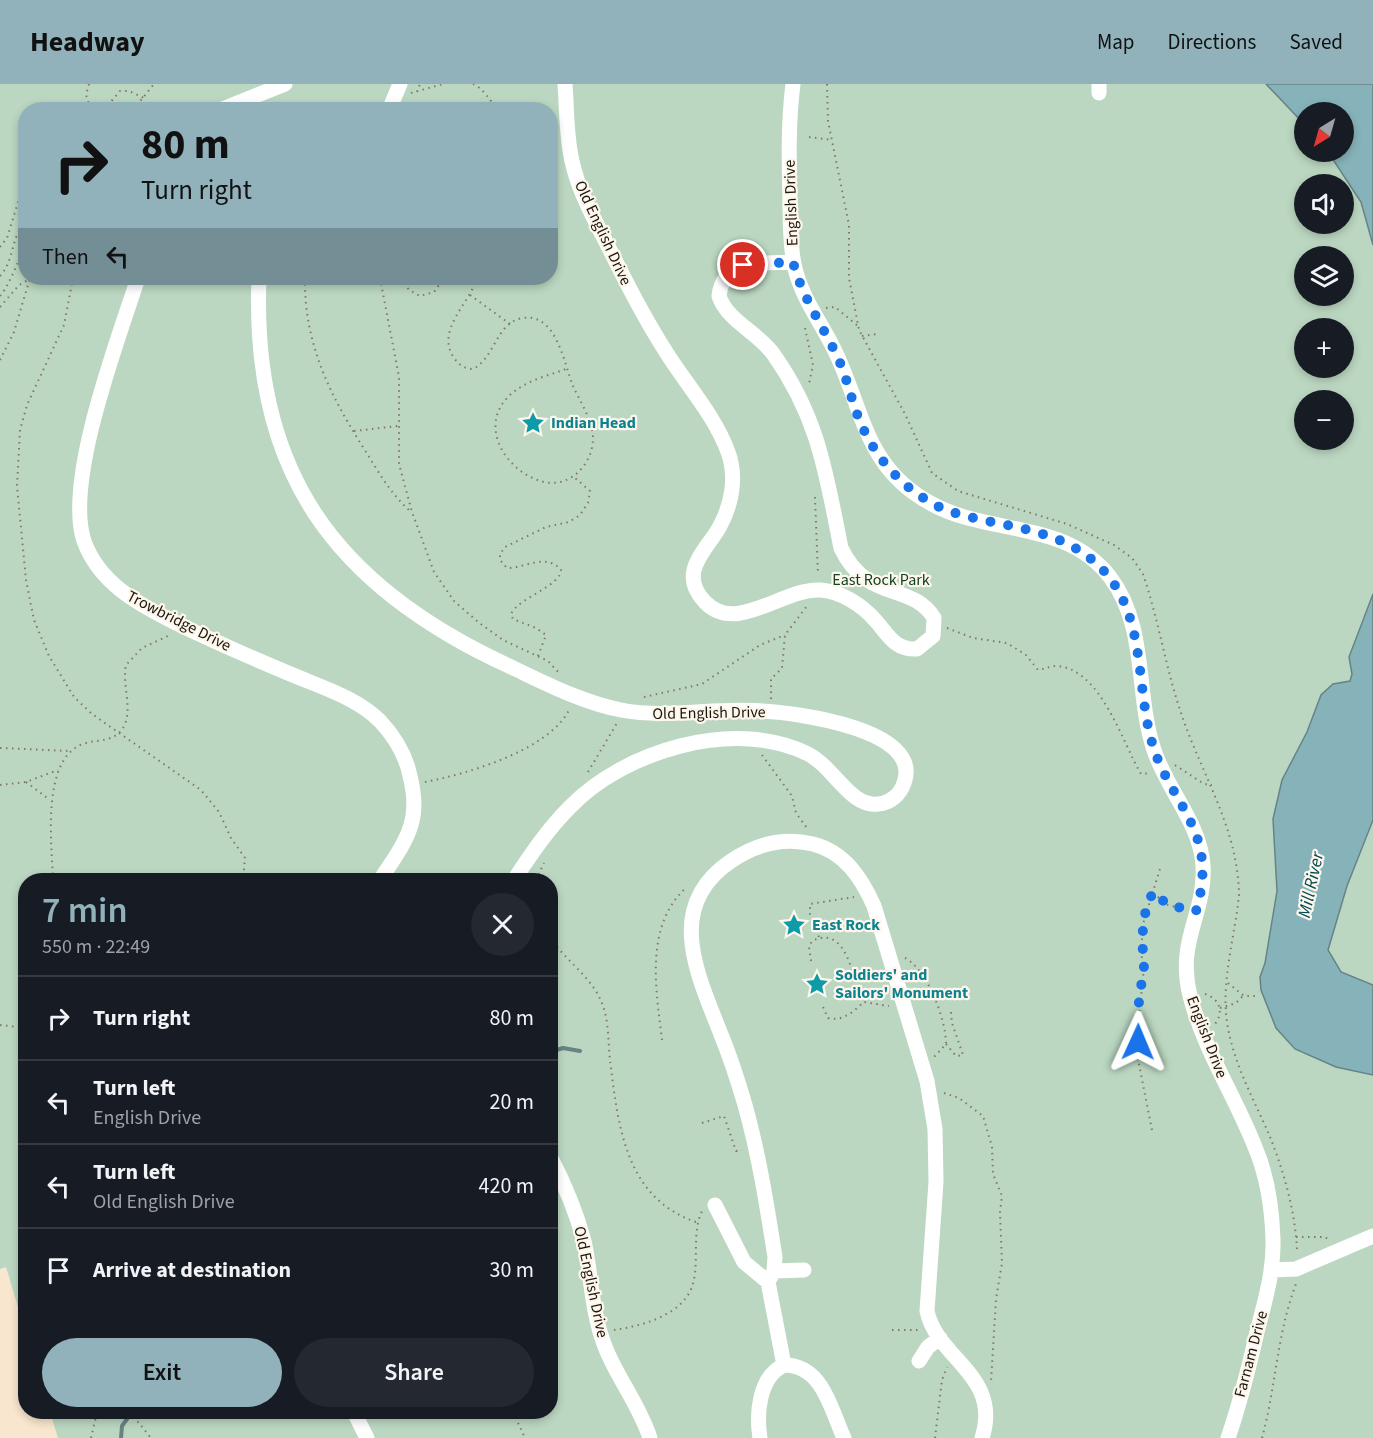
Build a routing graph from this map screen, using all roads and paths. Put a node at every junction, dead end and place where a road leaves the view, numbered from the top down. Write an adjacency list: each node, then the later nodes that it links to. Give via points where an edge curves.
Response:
1 (89, 84): 13 (path)
2 (154, 84): 11 (path)
3 (285, 84): 16 (street)
4 (400, 84): 17 (street)
5 (420, 84): 10 (path)
6 (473, 84): 12 (path, via 485,92)
7 (565, 84): 53 (street, Old English Drive, via 572,163 591,211 637,303 729,453 733,480 729,503 719,528 697,557 694,577 699,594 718,611 735,614 780,598)
8 (793, 84): 24 (street, English Drive, via 789,152)
9 (827, 84): 19 (path)
10 (417, 92)
11 (144, 98): 14 (path, via 120,91); 15 (path)
12 (488, 101)
13 (88, 102)
14 (111, 102)
15 (140, 102)
16 (240, 102)
17 (392, 102)
18 (809, 137): 19 (path)
19 (832, 140): 42 (path, via 849,225 849,278)
20 (18, 203): 22 (path, via 7,238)
21 (18, 234): 25 (path, via 7,268)
22 (0, 247)
23 (18, 259): 37 (path)
24 (793, 262): 54 (street, via 733,269 720,286 721,305 772,352 804,406 821,449 841,548 847,560 867,582 922,604); 84 (street, English Drive, via 806,297 839,360 866,434 894,474 915,494 946,510 1044,533 1075,547 1100,566 1115,585 1134,630 1152,744 1163,775 1198,839 1203,877)
25 (0, 276)
26 (19, 285): 38 (path)
27 (28, 285): 45 (path, via 14,332)
28 (72, 285): 62 (path, via 64,326 22,416 17,486 23,558 34,620 49,656 84,707)
29 (136, 285): 71 (street, Trowbridge Drive, via 100,399 79,490 80,524 91,555 108,580 143,606 360,706 390,733 405,759)
30 (259, 285): 58 (street, Old English Drive, via 259,345 269,411 288,467 319,522 369,576 433,625)
31 (306, 285): 49 (path, via 320,369)
32 (381, 285): 48 (path, via 399,377)
33 (406, 285): 34 (path, via 420,296 434,292)
34 (439, 285)
35 (474, 285): 36 (path)
36 (470, 295): 41 (path); 41 (path, via 454,318 448,336 453,357 463,367 479,366)
37 (0, 296)
38 (0, 307)
39 (823, 310): 42 (path, via 835,307)
40 (804, 321): 47 (path, via 813,366)
41 (510, 324): 46 (path, via 527,318 541,323 555,339)
42 (858, 326): 44 (path)
43 (877, 334): 44 (path)
44 (861, 336): 73 (path, via 938,478 978,499 1067,524 1114,545 1138,565 1155,612 1182,716)
45 (0, 360)
46 (566, 369): 50 (path, via 593,439 585,464); 50 (path, via 514,391 499,410 495,431 502,452 521,471 545,482 565,482)
47 (809, 386)
48 (399, 426): 49 (path); 52 (path, via 399,464)
49 (353, 432): 52 (path, via 390,490)
50 (574, 477): 57 (path, via 590,490 580,515 546,527 505,547 500,554 507,568 538,560 551,563 562,572 517,605 511,614 511,618 546,635)
51 (816, 495): 53 (path)
52 (412, 512): 57 (path, via 434,572 454,601 492,633)
53 (813, 595): 54 (street, Old English Drive, via 841,596 861,608 890,640 903,648 923,646 933,636); 56 (path)
54 (935, 625): 68 (path, via 973,638 1007,643 1026,655 1038,670 1059,666 1076,673 1107,706 1141,774)
55 (176, 634): 62 (path, via 142,648 126,665 127,717)
56 (785, 635): 59 (path, via 760,645 702,684); 60 (path, via 782,668 771,679)
57 (538, 656): 58 (path, via 548,660 564,678)
58 (570, 694): 61 (street, Old English Drive); 71 (path, via 562,721 538,741 459,775)
59 (637, 698)
60 (771, 704)
61 (620, 710): 69 (path, via 614,732); 80 (street, Old English Drive, via 675,714 755,710 840,724 875,736 896,749 906,765 905,782 892,799 874,805 862,803 820,760 792,747 740,739 692,743 647,757 590,789 549,830)
62 (120, 731): 65 (path, via 111,738 86,742); 78 (path, via 211,800 245,858)
63 (0, 748): 65 (path)
64 (760, 748): 75 (path, via 766,764 792,796)
65 (70, 751): 67 (path)
66 (1171, 764): 73 (path)
67 (59, 770): 70 (path); 74 (path)
68 (1153, 771)
69 (583, 779)
70 (26, 782): 72 (path); 74 (path)
71 (412, 784): 79 (street, Trowbridge Drive, via 411,826)
72 (0, 785)
73 (1212, 785): 91 (path, via 1229,830 1239,878)
74 (52, 801): 77 (path)
75 (802, 824)
76 (1160, 869): 82 (path)
77 (53, 873)
78 (245, 873)
79 (384, 873)
80 (519, 873)
81 (707, 883): 96 (street, via 736,858 766,844 805,843 833,853 855,871 867,890); 102 (path, via 687,887 664,918 656,964); 120 (street, via 692,917 692,953 745,1107 767,1213)
82 (1153, 892): 84 (path, via 1168,905); 109 (path, via 1143,924 1138,1025 1138,1059)
83 (843, 901): 85 (path, via 810,904)
84 (1196, 911): 92 (street, English Drive, via 1185,960)
85 (819, 938): 88 (path, via 810,943); 89 (path, via 841,944)
86 (558, 946): 113 (path, via 603,1004 616,1108 642,1185 670,1212)
87 (900, 957): 103 (path, via 914,963 930,987 945,1028)
88 (811, 961)
89 (852, 975): 90 (path); 95 (path)
90 (841, 978)
91 (1227, 983): 93 (path); 98 (path)
92 (1190, 996): 98 (path, via 1210,995 1220,1008); 119 (street, English Drive, via 1211,1056 1262,1167 1273,1236)
93 (1244, 996): 94 (path); 98 (path)
94 (1256, 996)
95 (864, 1002): 96 (path); 97 (path, via 837,1019 828,1018)
96 (903, 1004): 104 (street)
97 (823, 1007)
98 (1226, 1007): 115 (path, via 1240,1070 1272,1144)
99 (951, 1012): 103 (path, via 963,1055 956,1056)
100 (0, 1025): 101 (path)
101 (18, 1027)
102 (662, 1040)
103 (946, 1044): 104 (path, via 937,1055)
104 (921, 1063): 105 (street)
105 (930, 1093): 107 (path, via 959,1098); 123 (street, via 936,1161 935,1214 926,1302)
106 (987, 1114): 107 (path)
107 (983, 1116): 128 (path, via 992,1147 993,1174 1002,1196 1002,1263 991,1365)
108 (702, 1123): 110 (path, via 724,1116)
109 (1152, 1130)
110 (738, 1151)
111 (558, 1172): 124 (street, Old English Drive, via 584,1242)
112 (709, 1208): 113 (path); 120 (street, via 744,1262)
113 (696, 1222): 124 (path, via 692,1286 686,1297 646,1324)
114 (1373, 1236): 119 (street, via 1296,1269)
115 (1296, 1237): 116 (path, via 1325,1237); 117 (path)
116 (1330, 1241)
117 (1297, 1252)
118 (804, 1270): 120 (street)
119 (1272, 1270): 142 (street, Farnam Drive)
120 (771, 1276): 127 (street)
121 (1296, 1284): 143 (path, via 1284,1322 1275,1388)
122 (892, 1330): 123 (path)
123 (936, 1332): 125 (street); 126 (street)
124 (600, 1333): 137 (street, Old English Drive)
125 (955, 1356): 140 (path, via 942,1380); 141 (street, via 979,1389 985,1412)
126 (919, 1361)
127 (784, 1365): 138 (street, via 771,1375 762,1394 758,1414); 139 (street, via 802,1369 820,1385)
128 (993, 1390)
129 (95, 1419): 133 (path)
130 (136, 1419): 134 (path)
131 (358, 1419): 135 (street)
132 (516, 1419): 136 (path)
133 (91, 1438)
134 (151, 1438)
135 (367, 1438)
136 (525, 1438)
137 (650, 1438)
138 (760, 1438)
139 (844, 1438)
140 (935, 1438)
141 (982, 1438)
142 (1228, 1438)
143 (1262, 1438)

